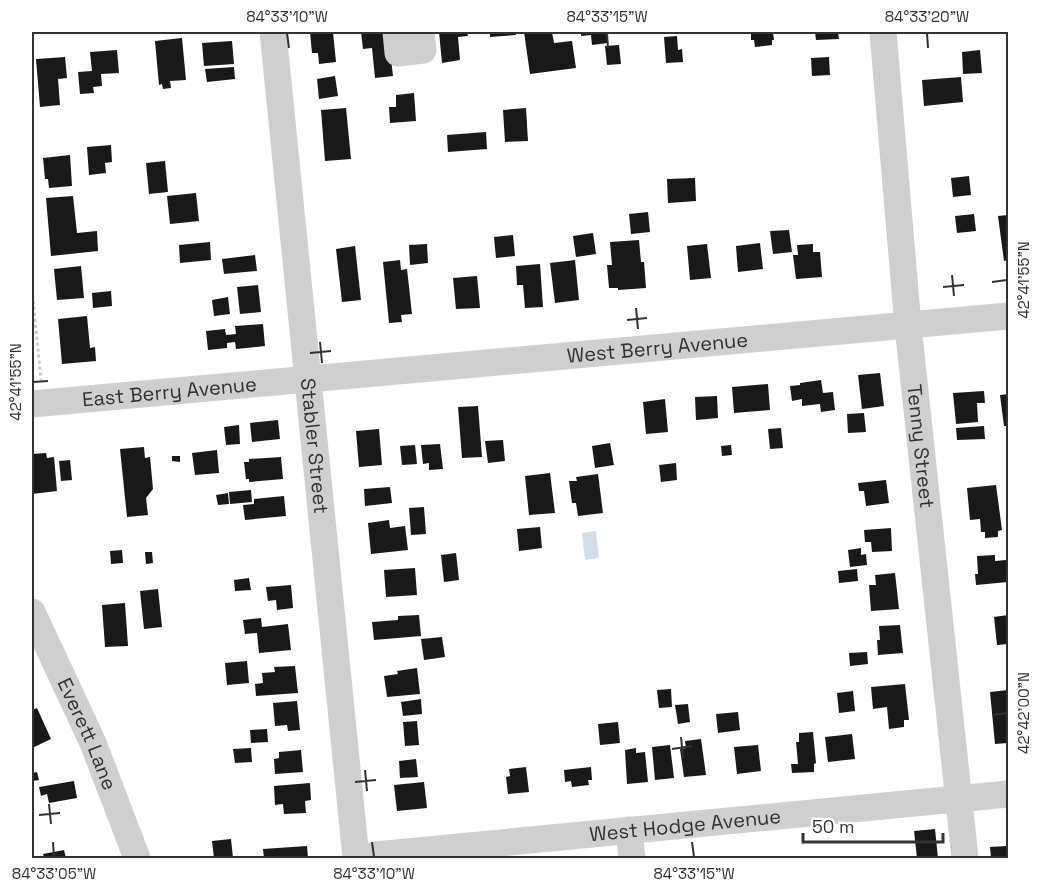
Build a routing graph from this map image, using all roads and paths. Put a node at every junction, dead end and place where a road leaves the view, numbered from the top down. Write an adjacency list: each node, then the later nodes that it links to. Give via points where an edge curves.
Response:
1 (273, 32): 8 (street, Stabler Street)
2 (396, 32): 3 (street, via 398,53 423,50)
3 (421, 32)
4 (883, 32): 7 (street, Tenny Street)
5 (32, 289): 9 (path)
6 (1008, 316): 7 (street, West Berry Avenue)
7 (908, 326): 8 (street, West Berry Avenue); 12 (street, Tenny Street)
8 (309, 380): 9 (street, East Berry Avenue); 15 (street, Stabler Street)
9 (36, 395)
10 (32, 612): 14 (street, Everett Lane, via 93,743)
11 (1008, 794): 12 (street, West Hodge Avenue)
12 (959, 799): 13 (street, West Hodge Avenue); 18 (street, Tenny Street)
13 (629, 830): 16 (street, West Hodge Avenue); 17 (street)
14 (137, 858)
15 (356, 858)
16 (365, 858)
17 (632, 858)
18 (965, 858)

